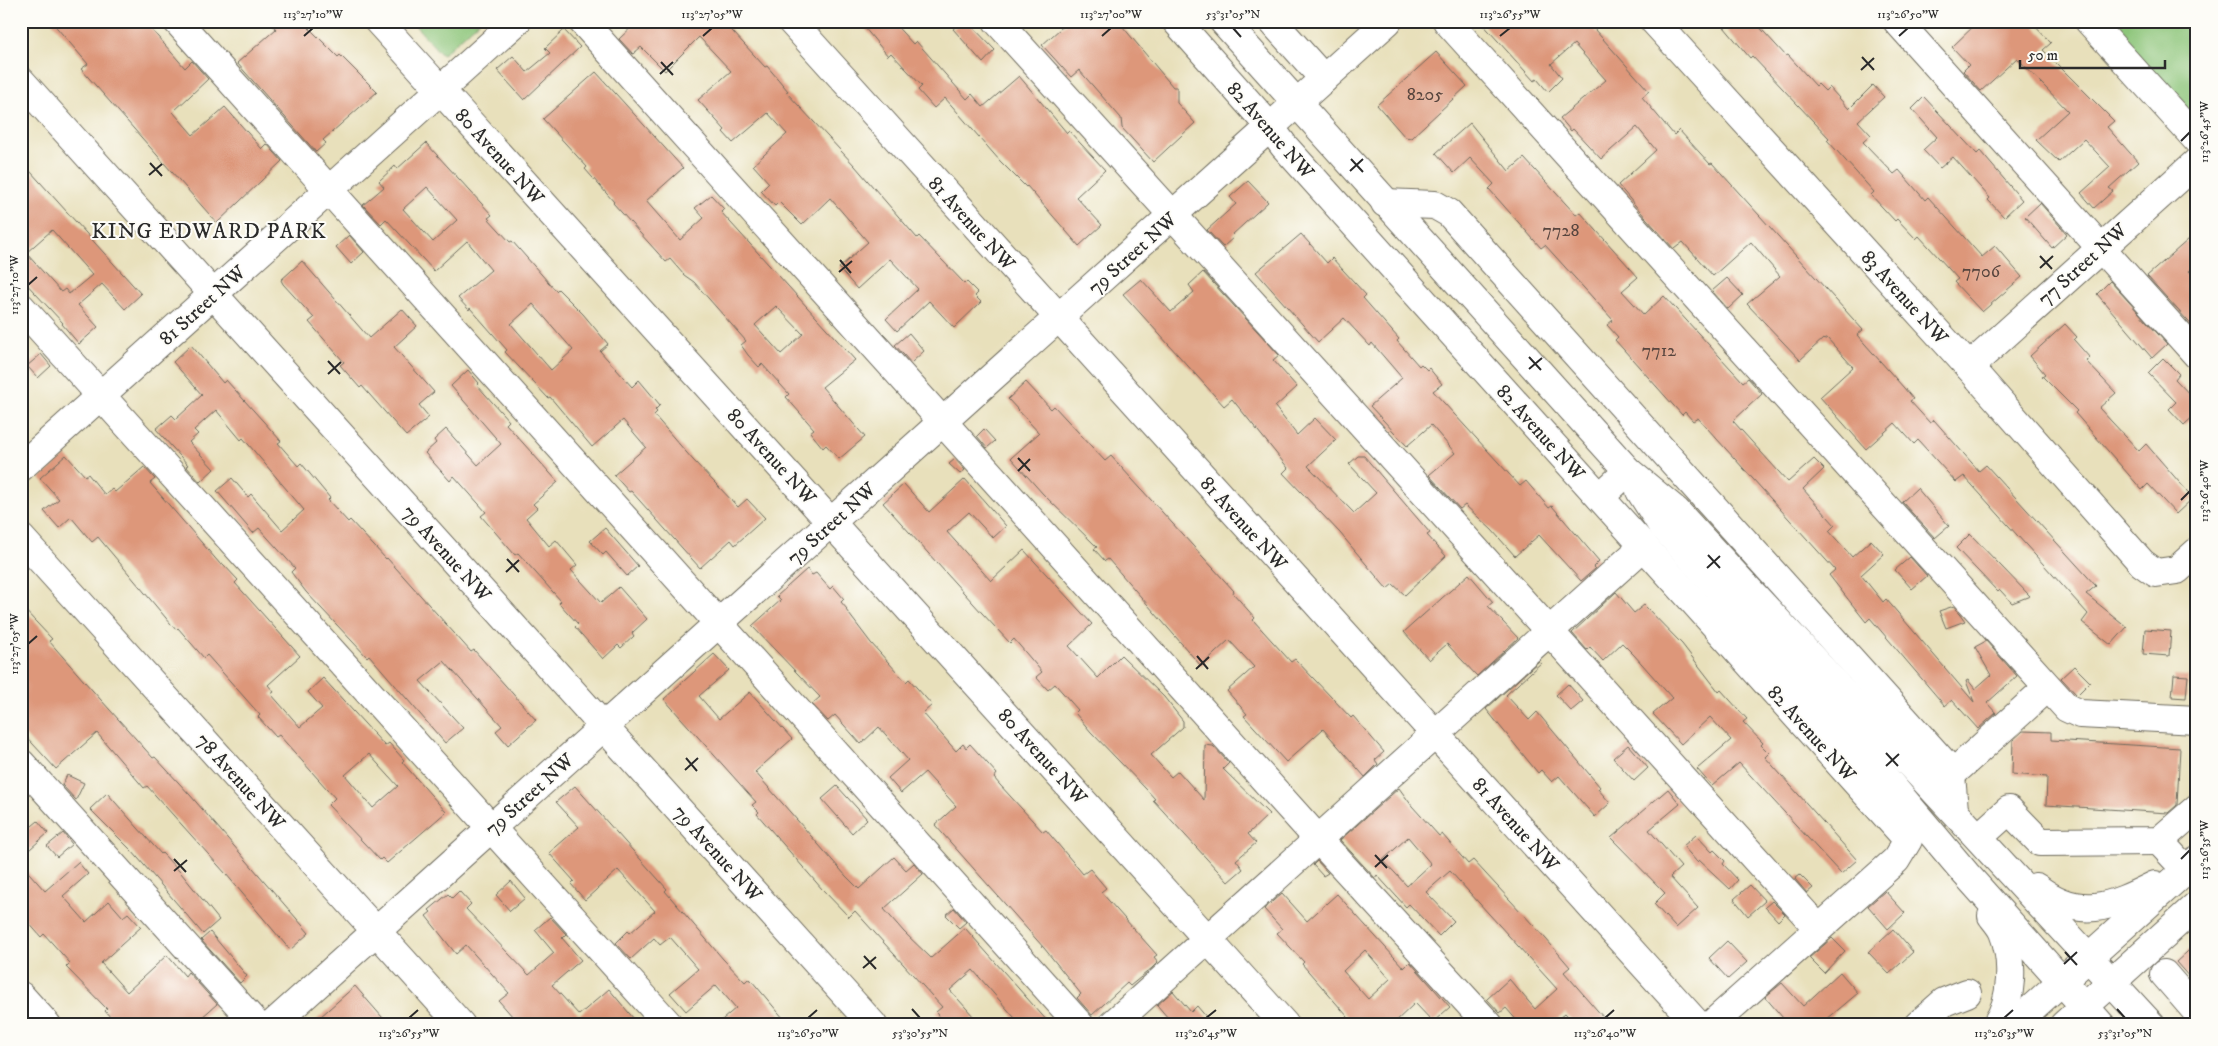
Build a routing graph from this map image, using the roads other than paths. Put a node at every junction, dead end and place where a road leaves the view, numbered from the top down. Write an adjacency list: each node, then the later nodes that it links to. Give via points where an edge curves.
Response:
1 (177, 21): 22 (street)
2 (378, 21): 17 (street, 80 Avenue NW)
3 (517, 21): 17 (street, 81 Street NW)
4 (582, 21): 32 (street)
5 (791, 21): 28 (street, 81 Avenue NW)
6 (997, 21): 24 (street)
7 (1176, 21): 19 (street, 82 Avenue NW)
8 (1223, 21): 18 (street, 82 Avenue NW)
9 (1272, 21): 15 (street)
10 (1388, 21): 15 (street, 79 Street NW)
11 (1447, 21): 42 (street)
12 (1654, 21): 30 (street, 83 Avenue NW)
13 (1897, 21): 25 (street)
14 (2089, 21): 20 (street)
15 (1324, 79): 18 (street, 79 Street NW)
16 (21, 81): 26 (street, 79 Avenue NW)
17 (440, 90): 22 (street, 81 Street NW); 36 (street, 80 Avenue NW)
18 (1297, 104): 19 (street, 79 Street NW); 23 (street, 82 Avenue NW)
19 (1270, 127): 24 (street, 79 Street NW); 35 (street, 82 Avenue NW)
20 (2197, 140)
21 (2197, 162): 25 (street, 77 Street NW)
22 (329, 190): 26 (street, 81 Street NW); 40 (street)
23 (1385, 203): 34 (street, 82 Avenue NW); 47 (street, via 1435,204 1449,213 1944,763)
24 (1172, 216): 28 (street, 79 Street NW); 41 (street)
25 (2101, 247): 29 (street); 30 (street, 77 Street NW)
26 (214, 294): 31 (street, 81 Street NW); 44 (street, 79 Avenue NW)
27 (21, 307): 31 (street)
28 (1059, 319): 32 (street, 79 Street NW); 45 (street, 81 Avenue NW)
29 (2196, 353)
30 (1968, 367): 39 (street, 83 Avenue NW, via 2142,563 2156,573 2177,570)
31 (101, 395): 33 (street, 81 Street NW); 50 (street)
32 (943, 422): 36 (street, 79 Street NW); 51 (street)
33 (21, 467)
34 (1628, 471): 35 (street); 49 (street, 82 Avenue NW, via 1676,510); 55 (street, 82 Avenue NW, via 1661,524 1854,741)
35 (1600, 497): 38 (street, 82 Avenue NW)
36 (832, 522): 40 (street, 79 Street NW); 59 (street, 80 Avenue NW)
37 (21, 538): 58 (street, 78 Avenue NW)
38 (1644, 546): 41 (street); 57 (street, 82 Avenue NW, via 1908,840 1896,860)
39 (2197, 552)
40 (720, 623): 44 (street, 79 Street NW); 74 (street)
41 (1548, 631): 45 (street); 57 (street)
42 (2047, 688): 43 (street, via 2067,708 2080,714); 47 (street)
43 (2197, 720)
44 (604, 727): 50 (street, 79 Street NW); 73 (street, 79 Avenue NW)
45 (1434, 734): 51 (street); 78 (street, 81 Avenue NW)
46 (21, 763): 69 (street)
47 (1951, 775): 49 (street)
48 (2197, 808): 52 (street)
49 (1954, 810): 53 (street, 82 Avenue NW)
50 (492, 828): 58 (street, 79 Street NW); 72 (street)
51 (1318, 839): 59 (street); 77 (street)
52 (2159, 841): 53 (street, via 2040,842 2009,810); 54 (street)
53 (1986, 845): 54 (street, via 2045,894 2071,907 2091,909 2128,900); 60 (street, 82 Avenue NW)
54 (2191, 865): 60 (street)
55 (1966, 874): 62 (street, 82 Avenue NW); 81 (street, via 2003,932 2007,952 2009,982 2006,1001)
56 (2197, 905): 63 (street)
57 (1818, 928): 79 (street)
58 (377, 931): 70 (street, 79 Street NW); 71 (street, 78 Avenue NW)
59 (1208, 939): 75 (street); 76 (street, 80 Avenue NW)
60 (2089, 957): 62 (street); 63 (street, 82 Avenue NW)
61 (2164, 974): 66 (street)
62 (2061, 981): 67 (street, 82 Avenue NW); 82 (street)
63 (2112, 982): 67 (street); 84 (street, 82 Avenue NW)
64 (1967, 993): 80 (street, via 1944,1002)
65 (21, 996): 68 (street)
66 (2197, 1012)
67 (2093, 1016): 83 (street)
68 (48, 1025)
69 (257, 1025)
70 (272, 1025)
71 (461, 1025)
72 (669, 1025)
73 (872, 1025)
74 (1080, 1025)
75 (1112, 1025)
76 (1285, 1025)
77 (1489, 1025)
78 (1698, 1025)
79 (1711, 1025)
80 (1918, 1025)
81 (1996, 1025)
82 (2013, 1025)
83 (2064, 1025)
84 (2151, 1025)

